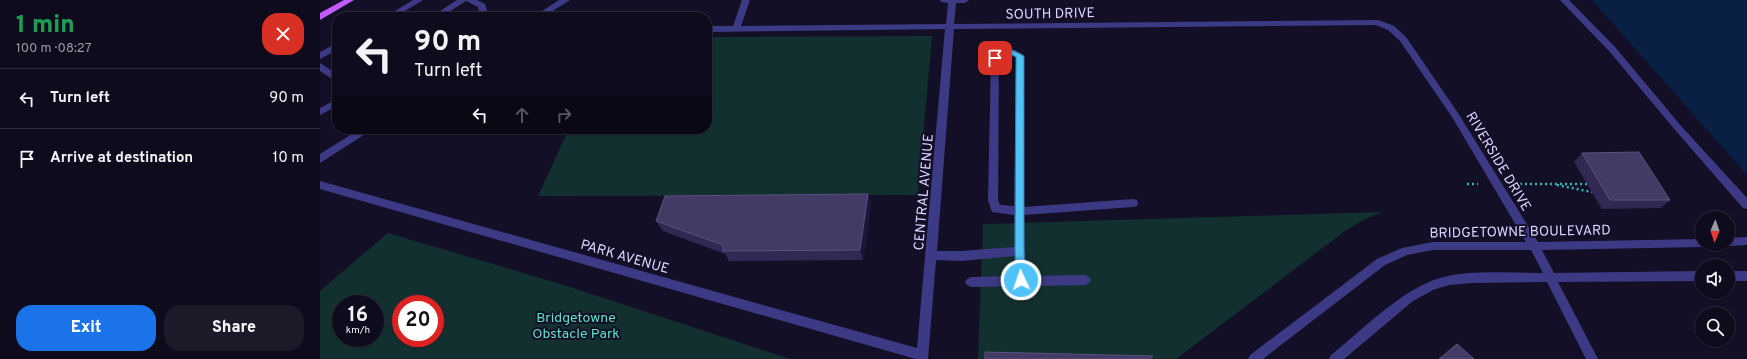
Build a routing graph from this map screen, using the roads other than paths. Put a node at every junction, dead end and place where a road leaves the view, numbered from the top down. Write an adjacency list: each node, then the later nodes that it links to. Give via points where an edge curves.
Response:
1 (350, 0): 14 (main road)
2 (419, 0): 10 (street)
3 (463, 0): 11 (street)
4 (470, 0): 12 (street, via 482,6)
5 (566, 0): 13 (street)
6 (746, 0): 16 (street)
7 (949, 0): 8 (street); 15 (street, CENTRAL AVENUE)
8 (965, 0)
9 (1564, 0): 29 (street, via 1612,49 1679,130)
10 (397, 12)
11 (443, 12)
12 (482, 12)
13 (544, 12)
14 (320, 17)
15 (950, 27): 16 (street, SOUTH DRIVE); 17 (street, SOUTH DRIVE, via 1376,22); 36 (street, CENTRAL AVENUE)
16 (736, 28): 18 (street, SOUTH DRIVE)
17 (1392, 28): 34 (street, RIVERSIDE DRIVE, via 1403,39 1455,116)
18 (712, 29)
19 (332, 49): 20 (street)
20 (320, 56)
21 (320, 66): 22 (street)
22 (332, 74)
23 (332, 105): 24 (street)
24 (320, 112)
25 (359, 134): 26 (street)
26 (320, 158)
27 (320, 185): 44 (street, PARK AVENUE)
28 (1133, 203): 30 (street)
29 (1747, 205)
30 (1020, 211): 30 (street, via 1020,56 1010,51 1000,52 995,58 993,200 996,209); 35 (street)
31 (1747, 241): 33 (street)
32 (1695, 242): 34 (street, BRIDGETOWNE BOULEVARD)
33 (1735, 242)
34 (1534, 245): 40 (street, RIVERSIDE DRIVE); 45 (street, BRIDGETOWNE BOULEVARD, via 1433,246 1406,252 1381,262)
35 (1019, 251): 36 (street, via 961,256); 41 (street)
36 (931, 255): 44 (street, CENTRAL AVENUE)
37 (1695, 276): 40 (street)
38 (1735, 276): 39 (street)
39 (1747, 276)
40 (1550, 277): 46 (street, via 1472,278 1449,280 1430,286 1409,298); 47 (street, RIVERSIDE DRIVE)
41 (1021, 280): 42 (street); 43 (street)
42 (1085, 280)
43 (971, 282)
44 (922, 357)
45 (1254, 359)
46 (1335, 359)
47 (1592, 359)

